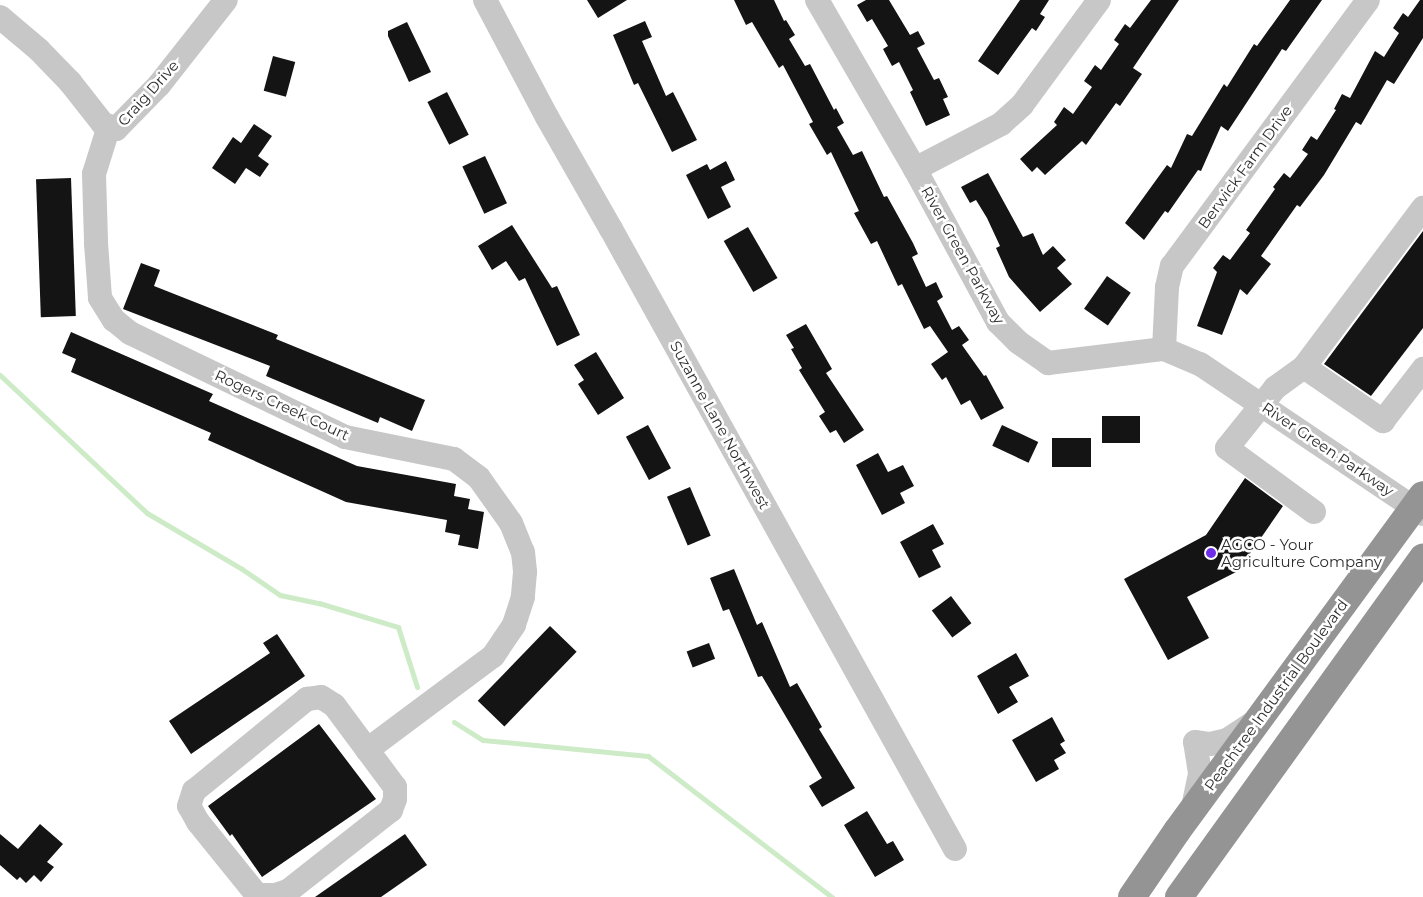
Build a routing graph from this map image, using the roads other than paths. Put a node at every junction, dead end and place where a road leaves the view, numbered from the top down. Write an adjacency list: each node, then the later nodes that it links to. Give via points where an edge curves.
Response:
1 (226, 0): 7 (street, Craig Drive, via 159,85 116,129)
2 (484, 0): 20 (street, Suzanne Lane Northwest)
3 (817, 0): 8 (street, River Green Parkway)
4 (1099, 0): 8 (street, via 1022,105 1001,124)
5 (1368, 0): 10 (street, Berwick Farm Drive, via 1172,266 1167,287)
6 (0, 17): 7 (street, Craig Drive, via 39,50 70,82 103,124)
7 (109, 126): 18 (street, Rogers Creek Court, via 94,174 100,298 114,320 130,333 345,437 454,459 479,478 511,523 523,552 525,572 524,596 514,625 493,656)
8 (915, 169): 10 (street, River Green Parkway, via 998,322 1018,342 1048,363)
9 (1423, 208): 11 (street)
10 (1164, 349): 13 (street, River Green Parkway, via 1200,364)
11 (1304, 367): 12 (street, via 1384,421); 13 (street, via 1275,388)
12 (1423, 369)
13 (1261, 404): 14 (street, River Green Parkway); 15 (street, via 1226,448)
14 (1420, 505): 17 (highway, Peachtree Industrial Boulevard)
15 (1314, 512)
16 (1423, 558): 22 (highway)
17 (1258, 721): 19 (highway, Peachtree Industrial Boulevard); 19 (street, via 1228,740 1210,744 1195,742 1200,773)
18 (368, 750): 18 (street, via 334,705 321,697 307,699 194,791 189,806 198,822 257,895 276,895 288,891 391,810 395,799 394,787)
19 (1193, 809): 21 (highway, Peachtree Industrial Boulevard)
20 (955, 849)
21 (1132, 897)
22 (1179, 897)

